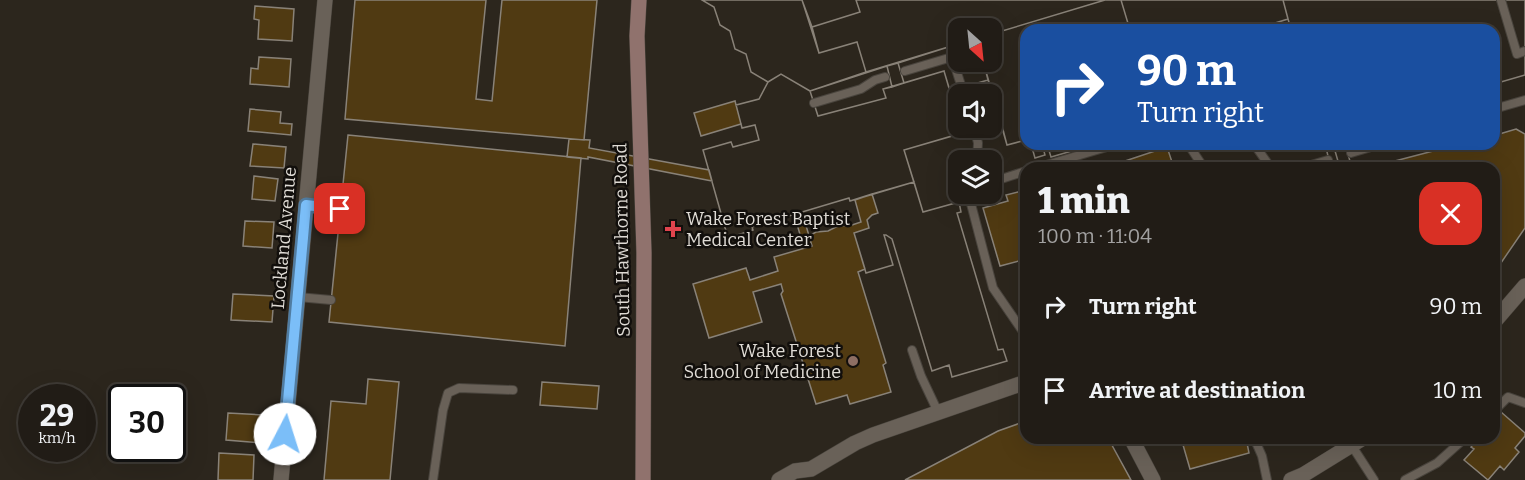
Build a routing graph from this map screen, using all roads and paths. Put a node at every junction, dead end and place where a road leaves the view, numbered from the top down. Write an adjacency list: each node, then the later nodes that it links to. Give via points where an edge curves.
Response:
1 (325, 0): 20 (street, Lockland Avenue)
2 (639, 0): 41 (main road, South Hawthorne Road)
3 (1501, 0): 4 (lane, via 1517,54)
4 (1525, 51)
5 (904, 71): 7 (lane, via 952,57)
6 (885, 77): 9 (lane, via 861,89)
7 (961, 84)
8 (1525, 100): 10 (lane)
9 (814, 103)
10 (1500, 107)
11 (1096, 150): 15 (lane)
12 (1361, 150): 13 (lane)
13 (1351, 153)
14 (1328, 160): 16 (lane)
15 (1056, 162)
16 (1321, 162)
17 (1020, 173): 18 (lane)
18 (1002, 179)
19 (971, 204): 26 (lane, via 993,288)
20 (306, 205): 21 (lane); 23 (street, Lockland Avenue)
21 (340, 209)
22 (1525, 286): 25 (street)
23 (298, 297): 24 (lane); 39 (street, Lockland Avenue)
24 (331, 300)
25 (1500, 315)
26 (1020, 327)
27 (912, 350): 32 (lane)
28 (1020, 384): 32 (street)
29 (513, 390): 40 (lane, via 459,388 448,393)
30 (1525, 403): 31 (lane, via 1508,397)
31 (1500, 405)
32 (938, 412): 38 (street, via 855,443)
33 (1134, 444): 43 (street)
34 (1257, 444): 44 (lane)
35 (1354, 444): 45 (street)
36 (1358, 444): 46 (lane)
37 (1458, 444): 47 (lane, via 1437,463)
38 (807, 474): 42 (street, via 795,471)
39 (281, 480)
40 (433, 480)
41 (643, 480)
42 (779, 480)
43 (1153, 480)
44 (1267, 480)
45 (1291, 480)
46 (1374, 480)
47 (1405, 480)

